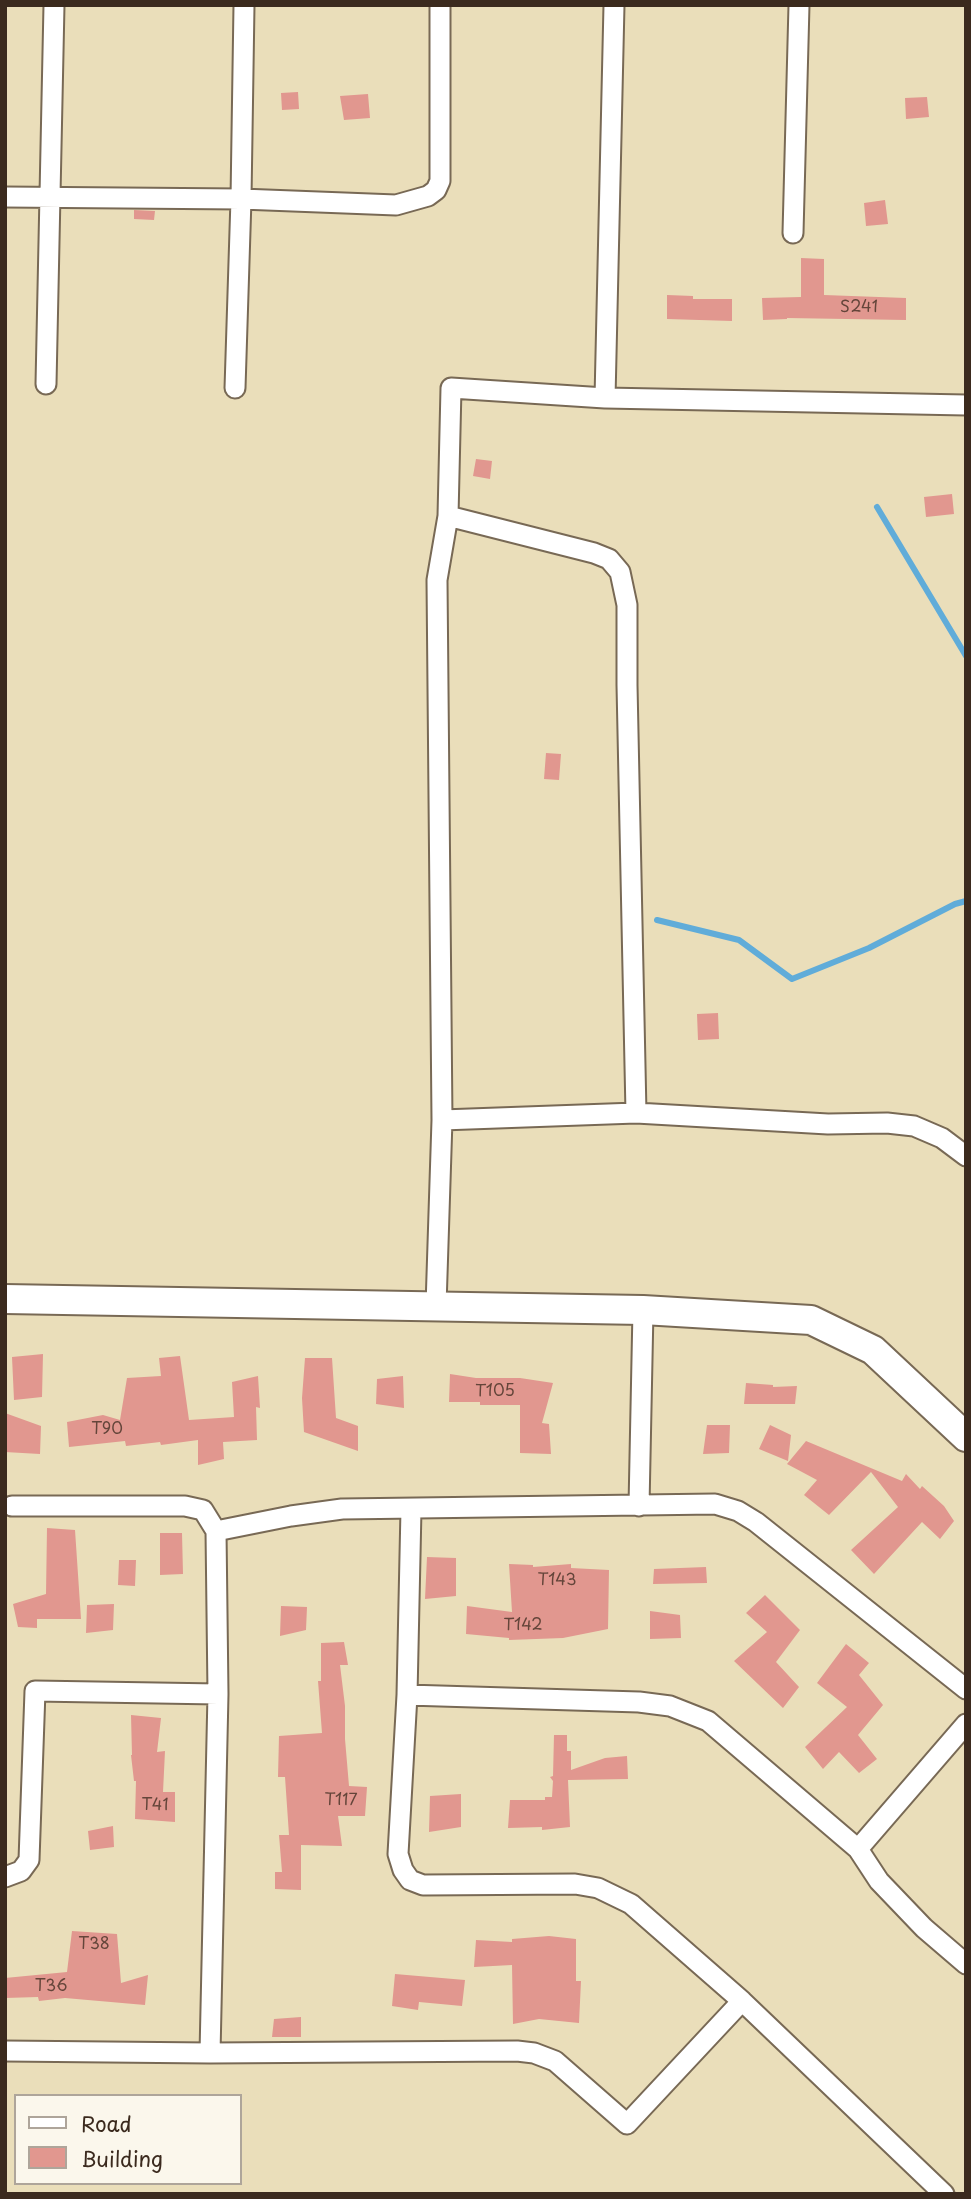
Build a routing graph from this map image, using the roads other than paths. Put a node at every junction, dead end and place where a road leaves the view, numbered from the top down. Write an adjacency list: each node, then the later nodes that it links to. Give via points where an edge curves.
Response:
1 (54, 5): 7 (street)
2 (244, 5): 8 (street)
3 (440, 5): 8 (street, via 440,181 436,190 396,205)
4 (614, 5): 12 (street)
5 (799, 5): 9 (street)
6 (5, 197): 7 (street)
7 (50, 198): 8 (street); 10 (street)
8 (241, 200): 11 (street)
9 (793, 233)
10 (46, 384)
11 (235, 388)
12 (605, 398): 13 (street); 14 (street, via 451,388)
13 (966, 405)
14 (448, 516): 15 (street, via 594,553 610,559 620,572 628,604); 16 (street, via 437,580)
15 (636, 1113): 16 (street); 17 (street, via 914,1126 942,1138)
16 (442, 1119): 19 (street)
17 (966, 1156)
18 (5, 1299): 19 (street)
19 (436, 1306): 20 (street)
20 (643, 1310): 21 (street, via 811,1320 873,1350); 23 (street)
21 (966, 1437)
22 (12, 1506): 25 (street, via 185,1506 203,1510)
23 (639, 1506): 24 (street); 26 (street, via 715,1504 738,1511)
24 (411, 1509): 25 (street, via 342,1509); 28 (street)
25 (216, 1531): 27 (street)
26 (966, 1689)
27 (218, 1694): 31 (street, via 35,1691 29,1860 21,1871); 35 (street)
28 (407, 1695): 30 (street, via 670,1706 708,1721); 33 (street, via 398,1854 410,1880 423,1885 575,1884 598,1888 631,1904)
29 (966, 1724): 30 (street)
30 (858, 1849): 32 (street, via 879,1881)
31 (5, 1877)
32 (966, 1964)
33 (742, 2001): 35 (street, via 626,2124 555,2060 534,2053); 36 (street)
34 (5, 2052): 35 (street)
35 (210, 2053)
36 (944, 2194)

